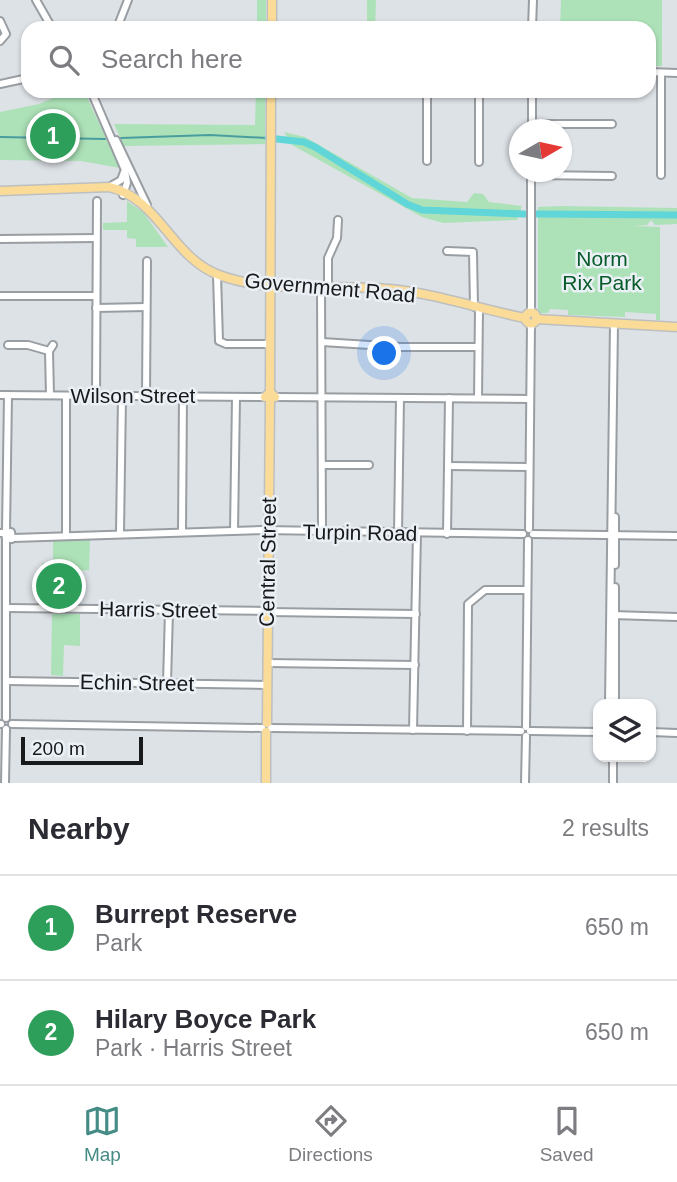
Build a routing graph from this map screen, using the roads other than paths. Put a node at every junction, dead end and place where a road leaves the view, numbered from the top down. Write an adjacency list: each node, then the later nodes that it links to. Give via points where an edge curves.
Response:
1 (36, 0): 6 (street)
2 (128, 0): 7 (street)
3 (272, 0): 8 (main road)
4 (533, 0): 9 (street)
5 (0, 21): 10 (street, via 6,34)
6 (48, 21)
7 (120, 21)
8 (272, 21)
9 (533, 21)
10 (0, 41)
11 (656, 72): 12 (street)
12 (661, 72): 13 (street); 28 (street)
13 (677, 73)
14 (21, 80): 15 (street)
15 (0, 84)
16 (94, 98): 26 (street, Government Road)
17 (271, 98): 44 (main road, Central Street)
18 (427, 98): 24 (street)
19 (479, 98): 25 (street)
20 (532, 98): 21 (street)
21 (532, 119)
22 (612, 124): 23 (street)
23 (572, 126)
24 (426, 161)
25 (478, 162)
26 (125, 164): 31 (street, via 121,180); 34 (street, Government Road); 36 (street, Government Road)
27 (572, 175): 29 (street)
28 (661, 175)
29 (612, 176)
30 (531, 182): 51 (street)
31 (109, 187): 32 (main road); 34 (main road)
32 (99, 188): 33 (main road); 34 (main road)
33 (0, 191)
34 (126, 194): 36 (main road, Government Road); 37 (main road, Government Road)
35 (97, 201): 39 (street)
36 (147, 205): 37 (main road, Government Road)
37 (156, 218): 43 (main road, Government Road, via 188,256)
38 (338, 220): 45 (street)
39 (96, 238): 40 (street); 47 (street)
40 (0, 239)
41 (447, 251): 50 (street, via 473,252)
42 (147, 261): 48 (street)
43 (217, 275): 44 (main road, Government Road); 55 (street, via 219,341)
44 (270, 286): 45 (main road, Government Road); 55 (main road, Central Street)
45 (324, 287): 50 (main road, Government Road, via 399,290); 54 (street)
46 (0, 296): 47 (street)
47 (96, 296): 49 (street)
48 (146, 307): 49 (street); 64 (street)
49 (96, 308): 62 (street)
50 (476, 308): 51 (main road, Government Road); 57 (street)
51 (531, 318): 52 (main road, Government Road); 72 (street)
52 (614, 323): 53 (main road, Government Road); 88 (street)
53 (677, 327)
54 (322, 342): 57 (street); 68 (street)
55 (269, 344): 67 (main road, Central Street)
56 (8, 345): 60 (street, via 51,348)
57 (478, 347): 71 (street)
58 (0, 396): 59 (street, Wilson Street)
59 (8, 396): 60 (street, Wilson Street); 87 (street)
60 (50, 396): 61 (street, Wilson Street)
61 (66, 396): 62 (street, Wilson Street); 84 (street)
62 (96, 396): 63 (street, Wilson Street)
63 (122, 396): 64 (street, Wilson Street); 81 (street)
64 (146, 396): 65 (street, Wilson Street)
65 (183, 396): 66 (street, Wilson Street); 79 (street)
66 (236, 397): 67 (street, Wilson Street); 77 (street)
67 (270, 397): 68 (street, Wilson Street); 78 (main road, Central Street)
68 (323, 397): 69 (street, Wilson Street); 73 (street)
69 (400, 398): 70 (street, Wilson Street); 82 (street)
70 (449, 398): 71 (street, Wilson Street); 75 (street)
71 (478, 398): 72 (street, Wilson Street)
72 (530, 399): 76 (street)
73 (323, 465): 74 (street); 80 (street)
74 (369, 465)
75 (449, 466): 76 (street); 85 (street)
76 (529, 467): 86 (street)
77 (234, 531): 78 (street, Turpin Road); 79 (street, Turpin Road)
78 (268, 531): 80 (street, Turpin Road); 94 (main road, Central Street)
79 (182, 532): 81 (street, Turpin Road)
80 (322, 532): 82 (street, Turpin Road)
81 (120, 533): 84 (street, Turpin Road)
82 (398, 533): 83 (street, Turpin Road)
83 (417, 533): 85 (street, Turpin Road); 95 (street)
84 (66, 534): 87 (street, Turpin Road)
85 (447, 534): 86 (street, Turpin Road)
86 (528, 534): 88 (street, Turpin Road); 90 (street)
87 (7, 535): 91 (street)
88 (613, 535): 89 (street, Turpin Road); 96 (street)
89 (677, 536)
90 (527, 590): 110 (street, via 485,590 468,604); 111 (street)
91 (4, 598): 92 (street)
92 (7, 608): 93 (street, Harris Street); 99 (street)
93 (169, 611): 94 (street, Harris Street); 103 (street)
94 (268, 611): 95 (street, Harris Street); 100 (main road, Central Street)
95 (416, 614): 101 (street)
96 (613, 615): 97 (street); 98 (street)
97 (677, 617)
98 (612, 650): 105 (street); 106 (street)
99 (3, 662): 102 (street)
100 (267, 663): 101 (street); 104 (main road, Central Street)
101 (415, 665): 109 (street)
102 (7, 681): 103 (street, Echin Street); 107 (street)
103 (167, 683): 104 (street, Echin Street)
104 (267, 685): 108 (main road, Central Street)
105 (609, 699)
106 (615, 699)
107 (5, 724): 108 (street); 115 (street)
108 (266, 728): 109 (street); 116 (main road, Central Street)
109 (414, 730): 110 (street)
110 (467, 731): 111 (street)
111 (526, 731): 112 (street); 117 (street)
112 (593, 732)
113 (656, 732): 114 (street)
114 (677, 733)
115 (5, 783)
116 (265, 783)
117 (525, 783)

